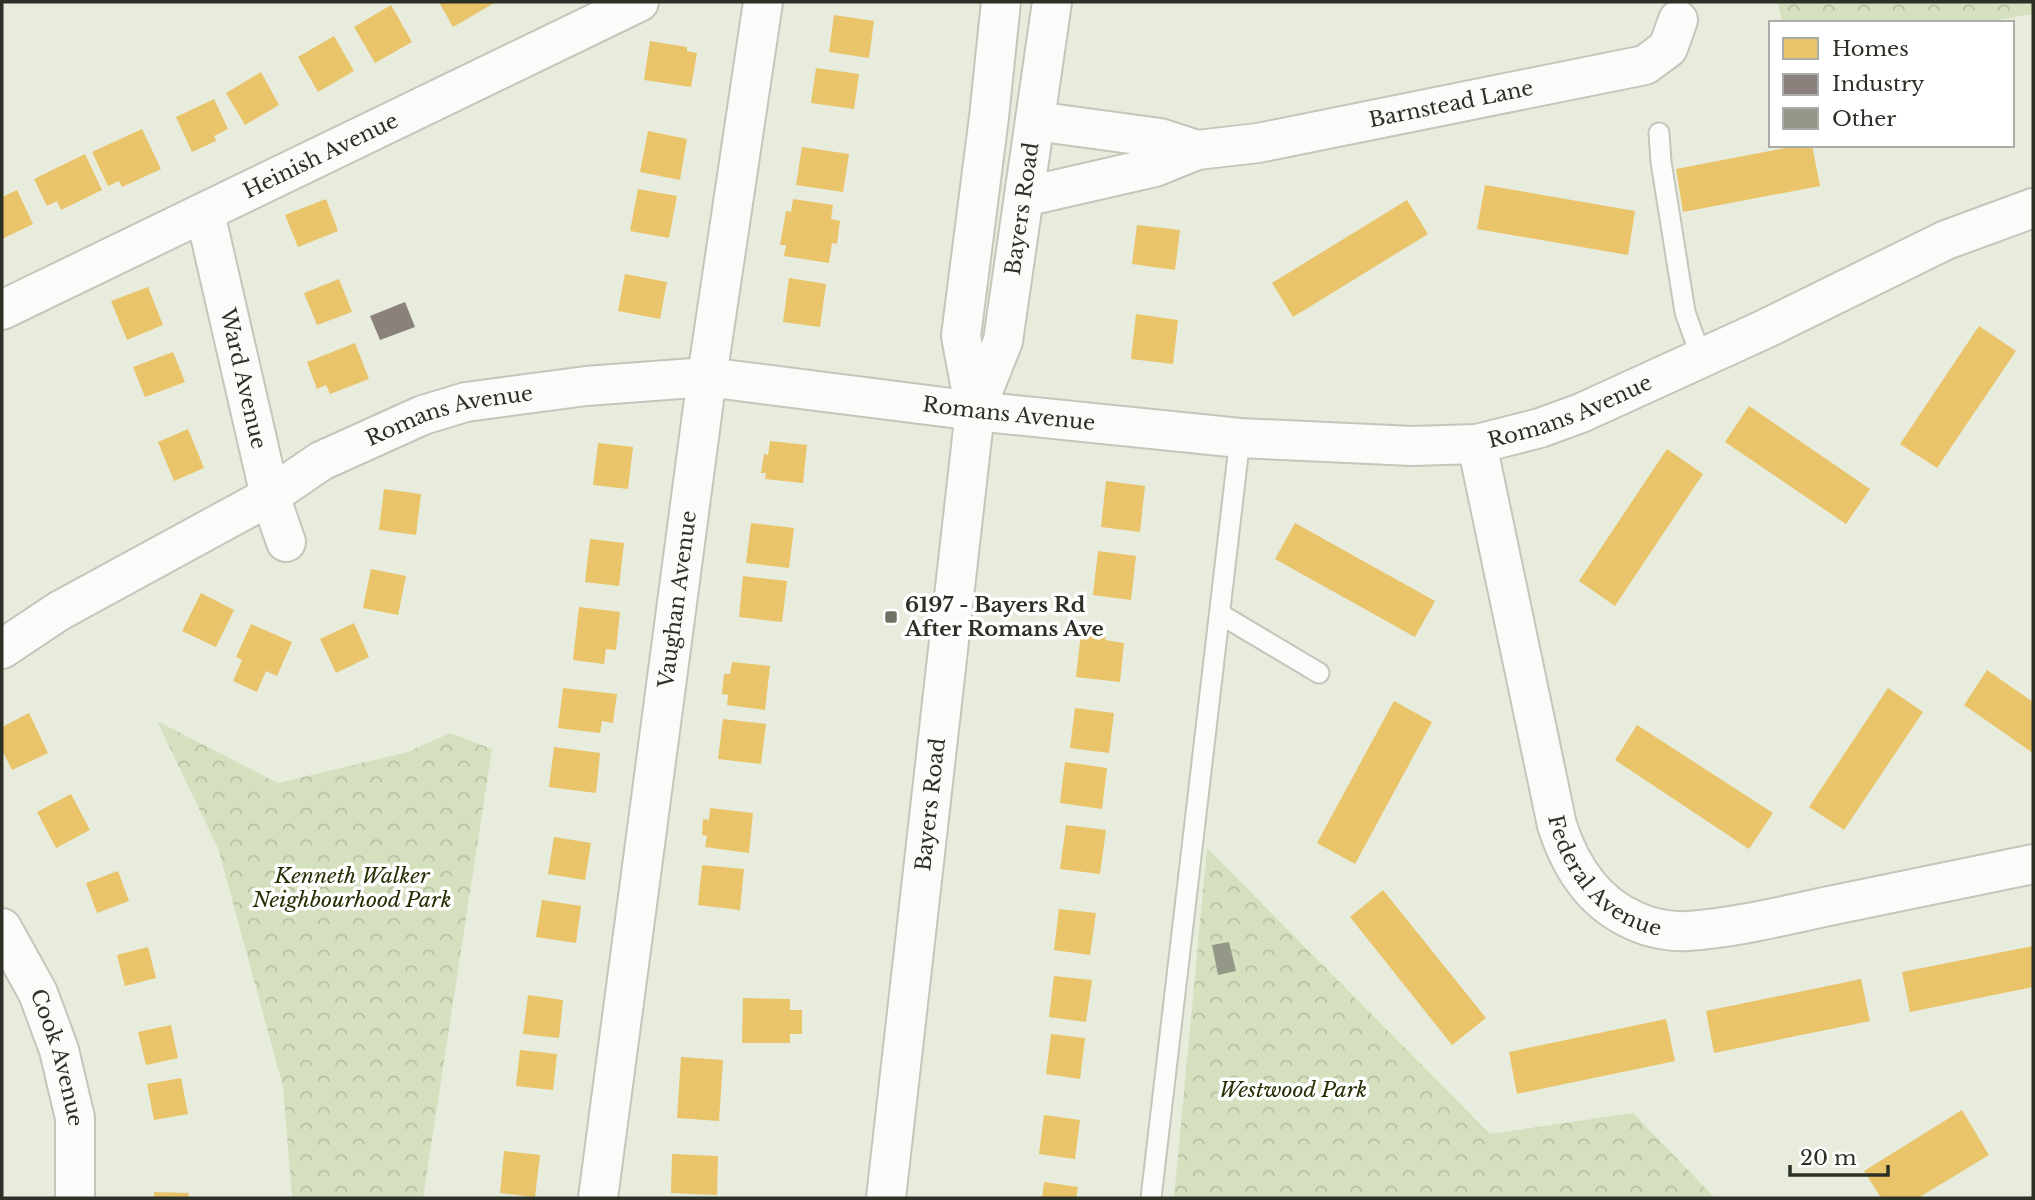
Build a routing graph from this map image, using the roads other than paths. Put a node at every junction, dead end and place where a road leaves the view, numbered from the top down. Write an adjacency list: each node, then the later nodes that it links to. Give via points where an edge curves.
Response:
1 (639, 2): 11 (street, Heinish Avenue)
2 (762, 2): 14 (street, Vaughan Avenue)
3 (1001, 2): 15 (street, Bayers Road, via 961,336)
4 (1052, 2): 6 (street, Bayers Road)
5 (1678, 19): 8 (street, Barnstead Lane, via 1668,48 1646,65 1258,143)
6 (1035, 121): 8 (street, Barnstead Lane, via 1160,138); 9 (street, Bayers Road)
7 (1659, 133): 13 (lane, via 1685,312)
8 (1197, 150): 9 (street, Barnstead Lane, via 1155,167)
9 (1024, 197): 15 (street, Bayers Road, via 1003,341)
10 (2033, 208): 13 (street, Romans Avenue, via 1946,240)
11 (205, 214): 12 (street, Heinish Avenue); 18 (street, Ward Avenue)
12 (2, 310)
13 (1702, 357): 17 (street, Romans Avenue, via 1581,413)
14 (707, 377): 15 (street, Romans Avenue); 18 (street, Romans Avenue, via 466,402 423,415 321,460); 26 (street, Vaughan Avenue)
15 (975, 411): 16 (street, Romans Avenue); 27 (street, Bayers Road)
16 (1240, 439): 17 (street, Romans Avenue); 20 (lane)
17 (1477, 444): 23 (street, Federal Avenue, via 1557,825 1574,868 1591,891 1613,908 1634,921 1685,931 1755,922)
18 (270, 496): 19 (street, Ward Avenue); 21 (street, Romans Avenue, via 68,606)
19 (286, 542)
20 (1220, 614): 22 (lane); 28 (lane)
21 (2, 649)
22 (1319, 673)
23 (2033, 863)
24 (2, 928): 25 (street, Cook Avenue, via 38,993 59,1050 75,1118)
25 (75, 1198)
26 (598, 1198)
27 (886, 1198)
28 (1151, 1198)

